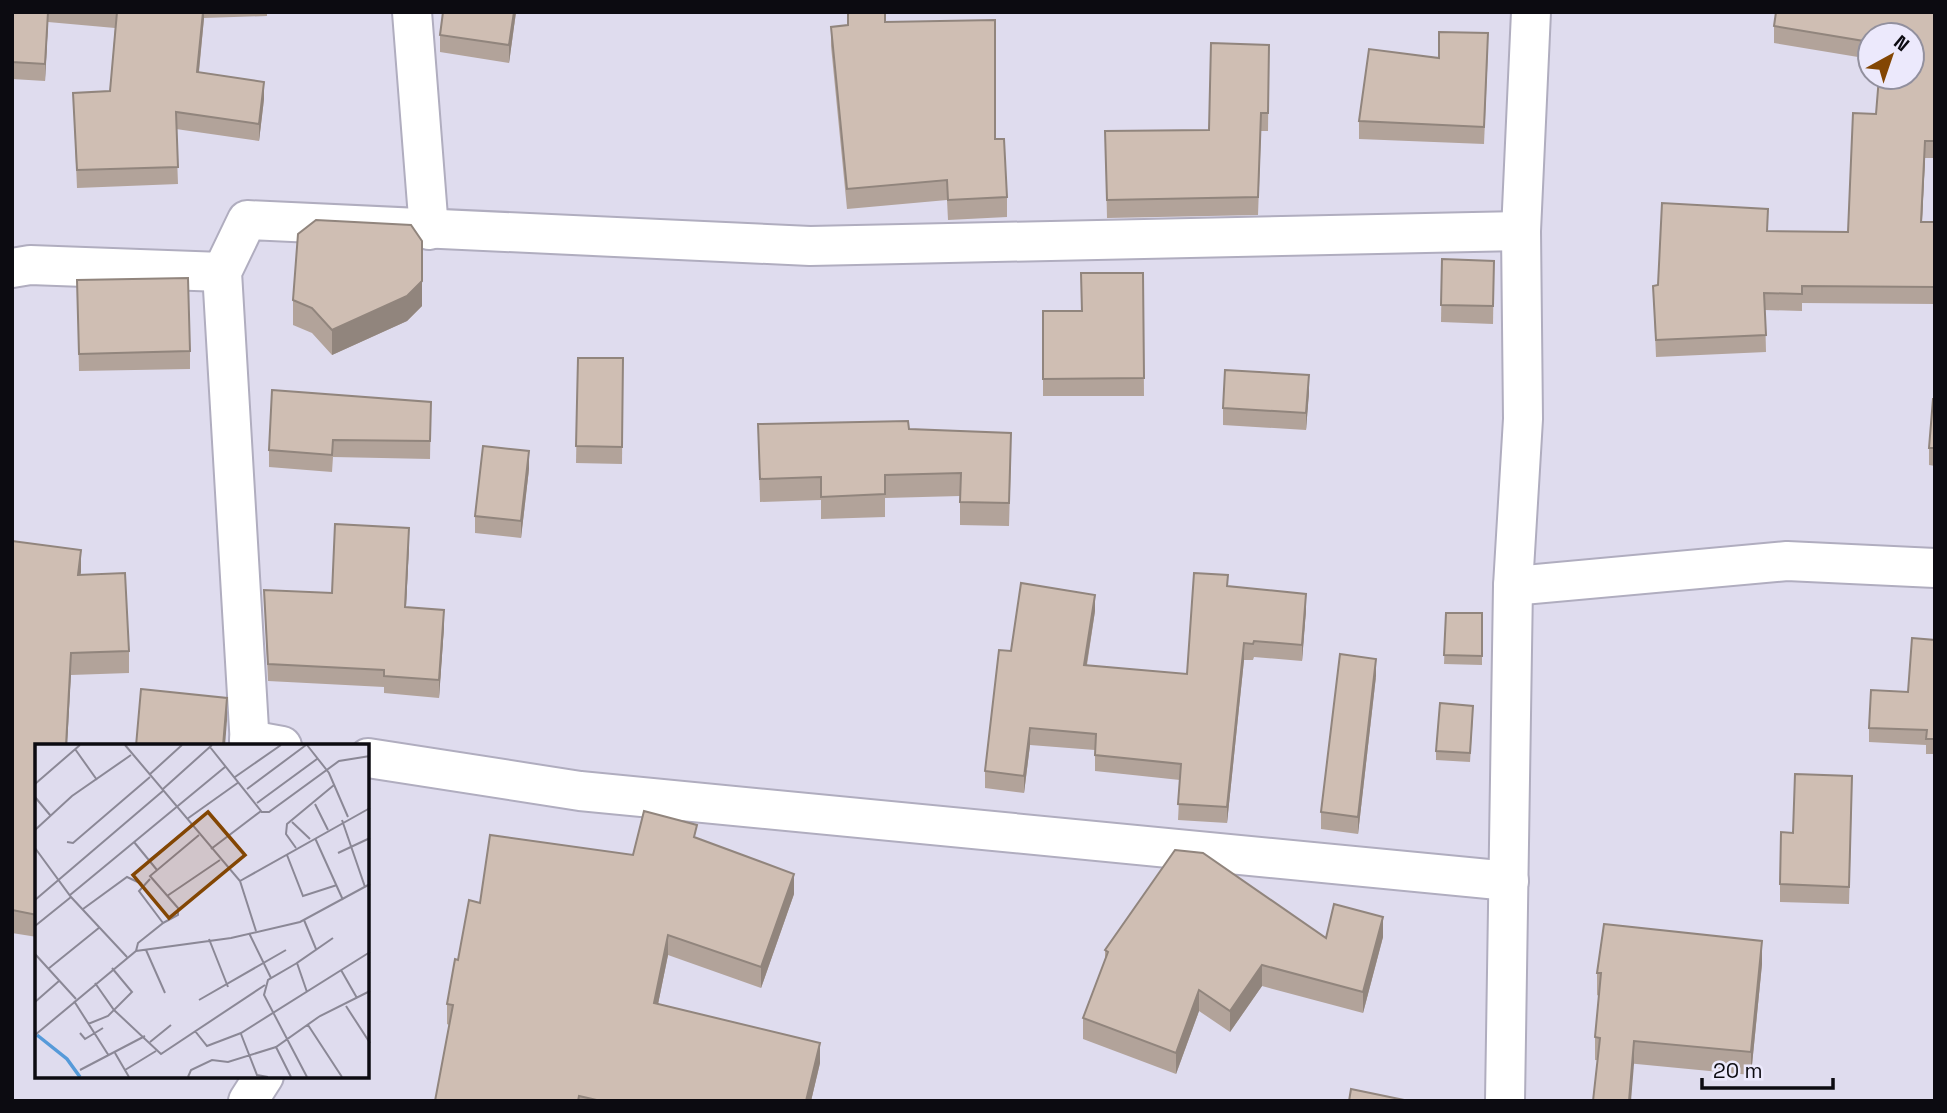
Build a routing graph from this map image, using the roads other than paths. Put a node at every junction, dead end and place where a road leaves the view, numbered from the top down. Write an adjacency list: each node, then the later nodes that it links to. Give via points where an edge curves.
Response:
1 (412, 12): 3 (street)
2 (1531, 12): 4 (street)
3 (429, 230): 4 (street, via 810,246); 6 (street, via 247,220)
4 (1521, 232): 8 (street, via 1524,419)
5 (18, 258): 6 (street)
6 (222, 272): 9 (street)
7 (1935, 568): 8 (street, via 1787,561)
8 (1513, 586): 11 (street)
9 (260, 744)
10 (369, 758): 11 (street, via 580,791)
11 (1509, 881): 14 (street)
12 (263, 1078): 13 (street)
13 (248, 1101)
14 (1505, 1101)

